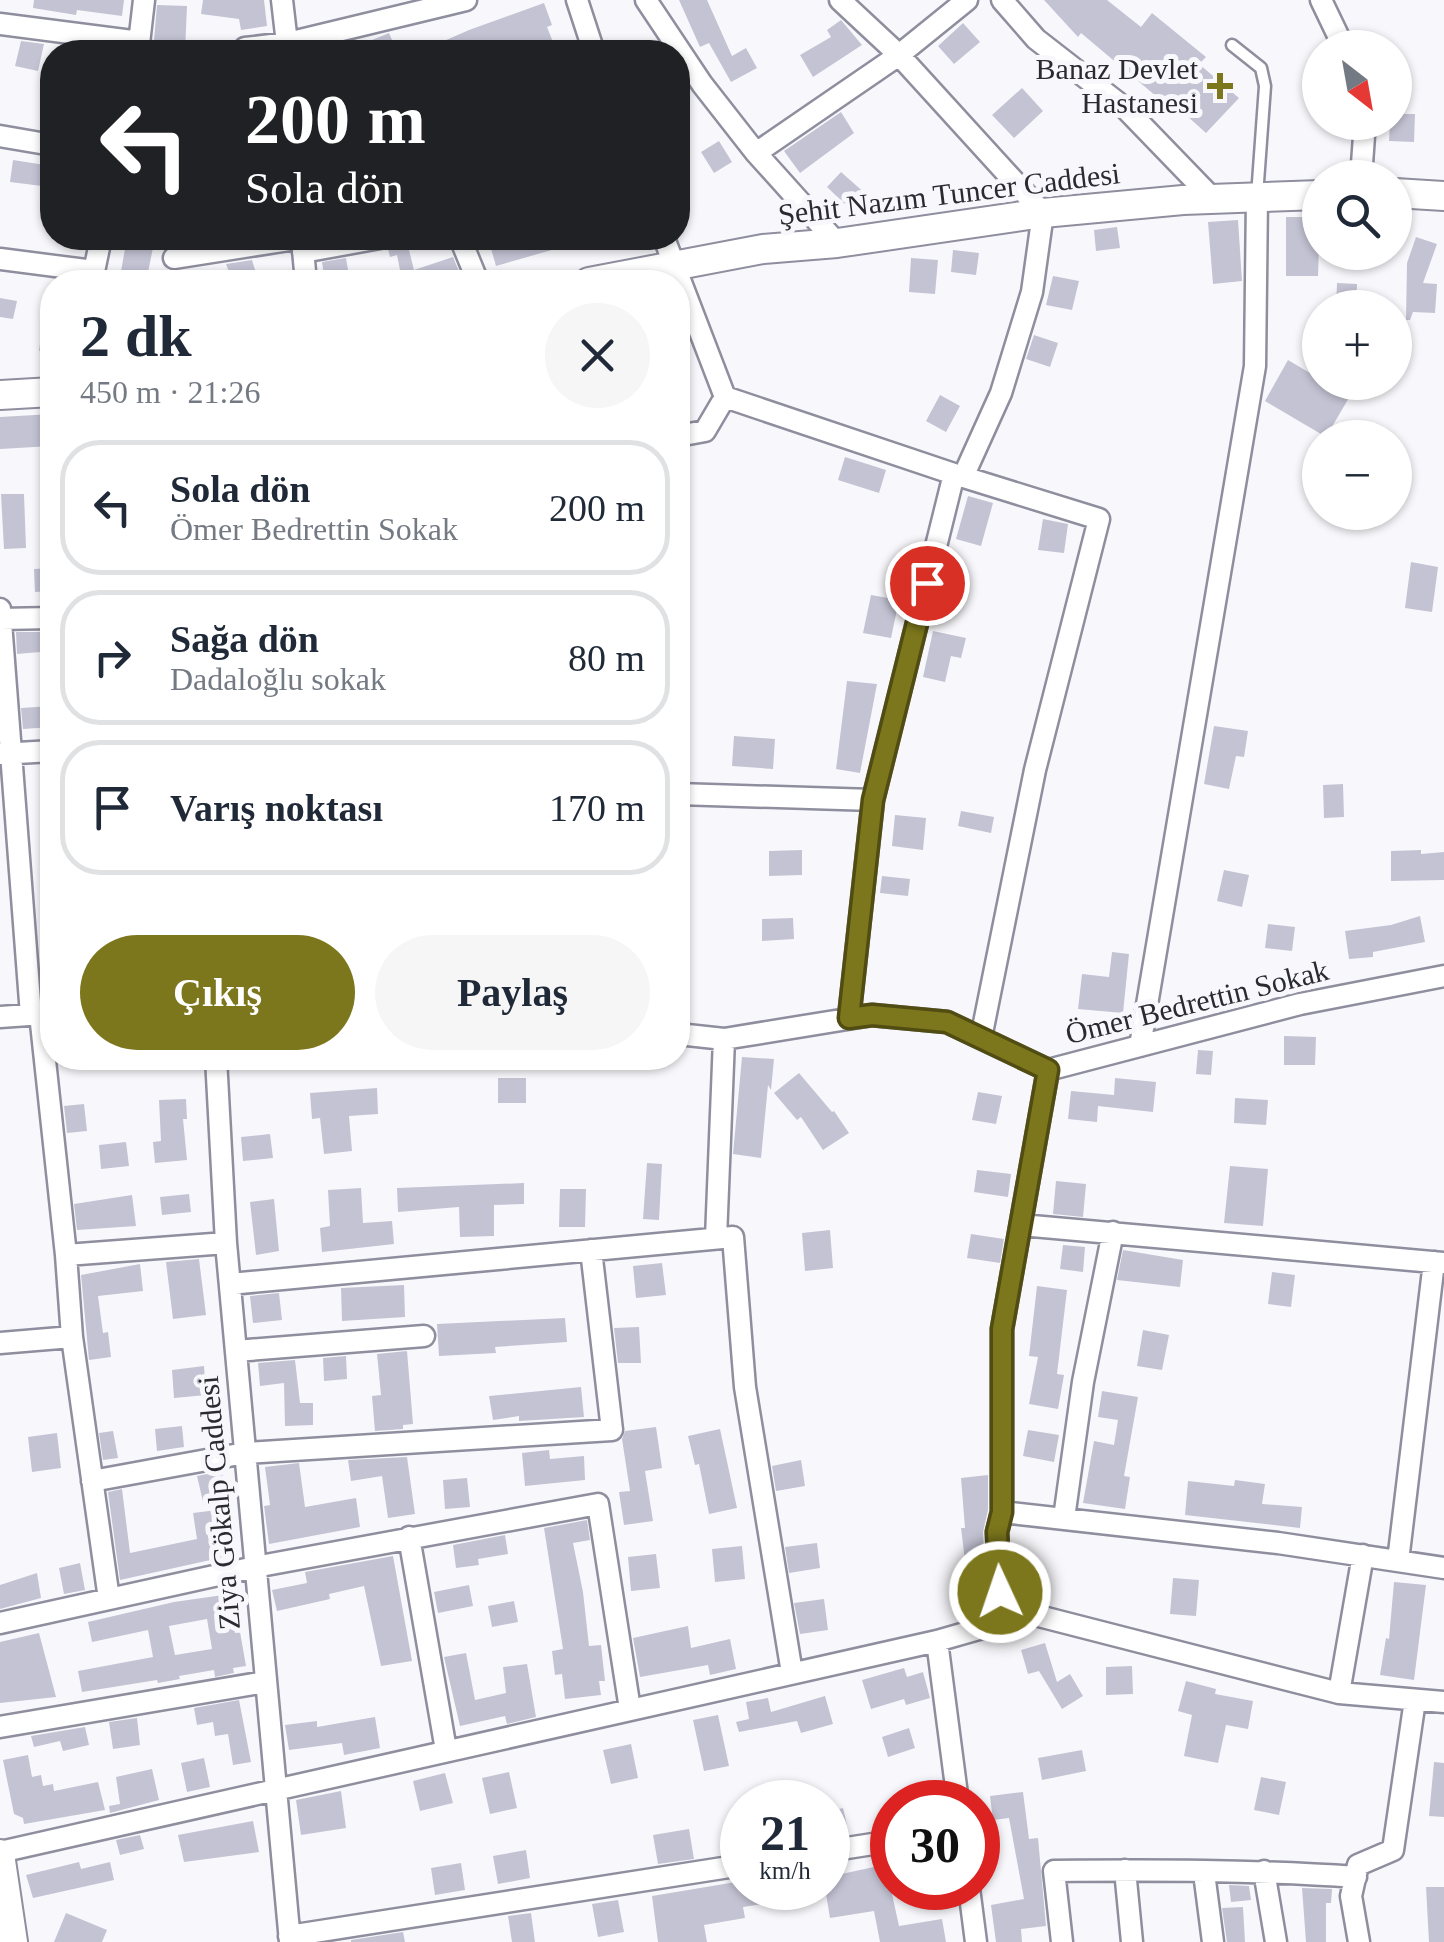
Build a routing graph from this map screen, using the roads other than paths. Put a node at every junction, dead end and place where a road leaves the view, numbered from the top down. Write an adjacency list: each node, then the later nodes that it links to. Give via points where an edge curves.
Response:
1 (144, 0): 14 (street)
2 (282, 0): 15 (street)
3 (466, 0): 10 (street)
4 (578, 0): 17 (street)
5 (646, 0): 18 (street)
6 (840, 0): 20 (street)
7 (967, 0): 20 (street)
8 (1002, 0): 29 (street, via 1036,39 1126,109)
9 (1321, 0): 12 (street)
10 (391, 10): 16 (street)
11 (0, 24): 13 (street)
12 (1335, 30)
13 (97, 40)
14 (140, 40)
15 (287, 40)
16 (310, 40)
17 (590, 40)
18 (673, 40)
19 (1232, 45): 28 (lane, via 1261,68 1265,86)
20 (899, 55): 24 (street); 30 (street)
21 (690, 66): 24 (street)
22 (0, 136): 23 (street)
23 (40, 143)
24 (756, 153): 31 (street)
25 (1412, 194): 27 (street)
26 (1302, 196): 28 (street, Şehit Nazım Tuncer Caddesi)
27 (1444, 196)
28 (1257, 197): 29 (street, Şehit Nazım Tuncer Caddesi); 60 (street, via 1255,366)
29 (1213, 199): 30 (street, Şehit Nazım Tuncer Caddesi)
30 (1044, 213): 31 (street, Şehit Nazım Tuncer Caddesi); 44 (street, via 1032,292 1001,393)
31 (837, 243): 36 (street, Şehit Nazım Tuncer Caddesi, via 763,249)
32 (238, 250): 34 (street)
33 (669, 250): 36 (street)
34 (174, 258)
35 (0, 259): 37 (street)
36 (676, 268): 38 (street, Şehit Nazım Tuncer Caddesi)
37 (57, 270)
38 (664, 270)
39 (690, 305): 42 (street)
40 (40, 393): 41 (street)
41 (0, 395)
42 (725, 397): 43 (street, via 705,430); 44 (street)
43 (690, 433)
44 (958, 476): 51 (street); 59 (street, via 1099,519 1035,770)
45 (0, 608): 47 (street)
46 (40, 618): 47 (street)
47 (0, 619): 49 (street)
48 (40, 751): 49 (street)
49 (6, 754): 53 (street)
50 (690, 794): 51 (street)
51 (873, 800): 56 (street)
52 (1444, 976): 60 (street, Ömer Bedrettin Sokak, via 1300,1004)
53 (40, 1007)
54 (40, 1014): 55 (street)
55 (0, 1017)
56 (849, 1018): 58 (street, Ömer Bedrettin Sokak); 59 (street, Ömer Bedrettin Sokak, via 947,1022)
57 (690, 1035): 58 (street, Ömer Bedrettin Sokak)
58 (724, 1038): 66 (street)
59 (981, 1038): 63 (street, Ömer Bedrettin Sokak)
60 (1140, 1046): 63 (street, Ömer Bedrettin Sokak)
61 (47, 1070): 69 (street)
62 (217, 1070): 67 (street, Ziya Gökalp Caddesi)
63 (1048, 1070): 64 (street)
64 (1021, 1224): 65 (street); 78 (street, via 1002,1329)
65 (1113, 1232): 70 (street); 79 (street)
66 (716, 1238): 68 (street); 89 (street, via 733,1237 745,1387)
67 (226, 1243): 69 (street); 71 (street, Ziya Gökalp Caddesi)
68 (591, 1250): 71 (street); 76 (street, via 612,1430)
69 (66, 1256): 73 (street)
70 (1439, 1262): 82 (street)
71 (230, 1284): 75 (street, Ziya Gökalp Caddesi)
72 (424, 1336): 75 (street)
73 (72, 1337): 74 (street); 77 (street)
74 (0, 1343)
75 (236, 1351): 76 (street, Ziya Gökalp Caddesi)
76 (244, 1452): 77 (street); 83 (street, Ziya Gökalp Caddesi)
77 (92, 1481): 85 (street)
78 (1002, 1512): 79 (street); 86 (street)
79 (1064, 1518): 81 (street)
80 (409, 1538): 83 (street); 94 (street, via 598,1504); 96 (street)
81 (1363, 1556): 82 (street); 91 (street)
82 (1398, 1561): 84 (street)
83 (255, 1568): 85 (street); 90 (street, Ziya Gökalp Caddesi)
84 (1444, 1568)
85 (109, 1600): 87 (street)
86 (1002, 1622): 88 (street); 91 (street, via 1031,1614)
87 (0, 1623)
88 (937, 1641): 89 (street); 97 (street)
89 (792, 1673): 94 (street)
90 (265, 1682): 95 (street); 98 (street, Ziya Gökalp Caddesi)
91 (1339, 1693): 92 (street)
92 (1415, 1700): 93 (street); 104 (street, via 1394,1850 1358,1865)
93 (1444, 1702)
94 (630, 1709): 96 (street)
95 (0, 1727)
96 (446, 1750): 98 (street)
97 (955, 1780)
98 (275, 1788): 99 (street); 107 (street, Ziya Gökalp Caddesi)
99 (0, 1853): 106 (street)
100 (720, 1869): 107 (street)
101 (1125, 1870): 103 (street); 109 (street, via 1054,1870); 110 (street)
102 (1264, 1871): 103 (street); 104 (street); 112 (street)
103 (1204, 1873): 111 (street)
104 (1356, 1877): 113 (street)
105 (972, 1910): 108 (street)
106 (8, 1939)
107 (289, 1939)
108 (976, 1942)
109 (1062, 1942)
110 (1132, 1942)
111 (1212, 1942)
112 (1276, 1942)
113 (1359, 1942)

